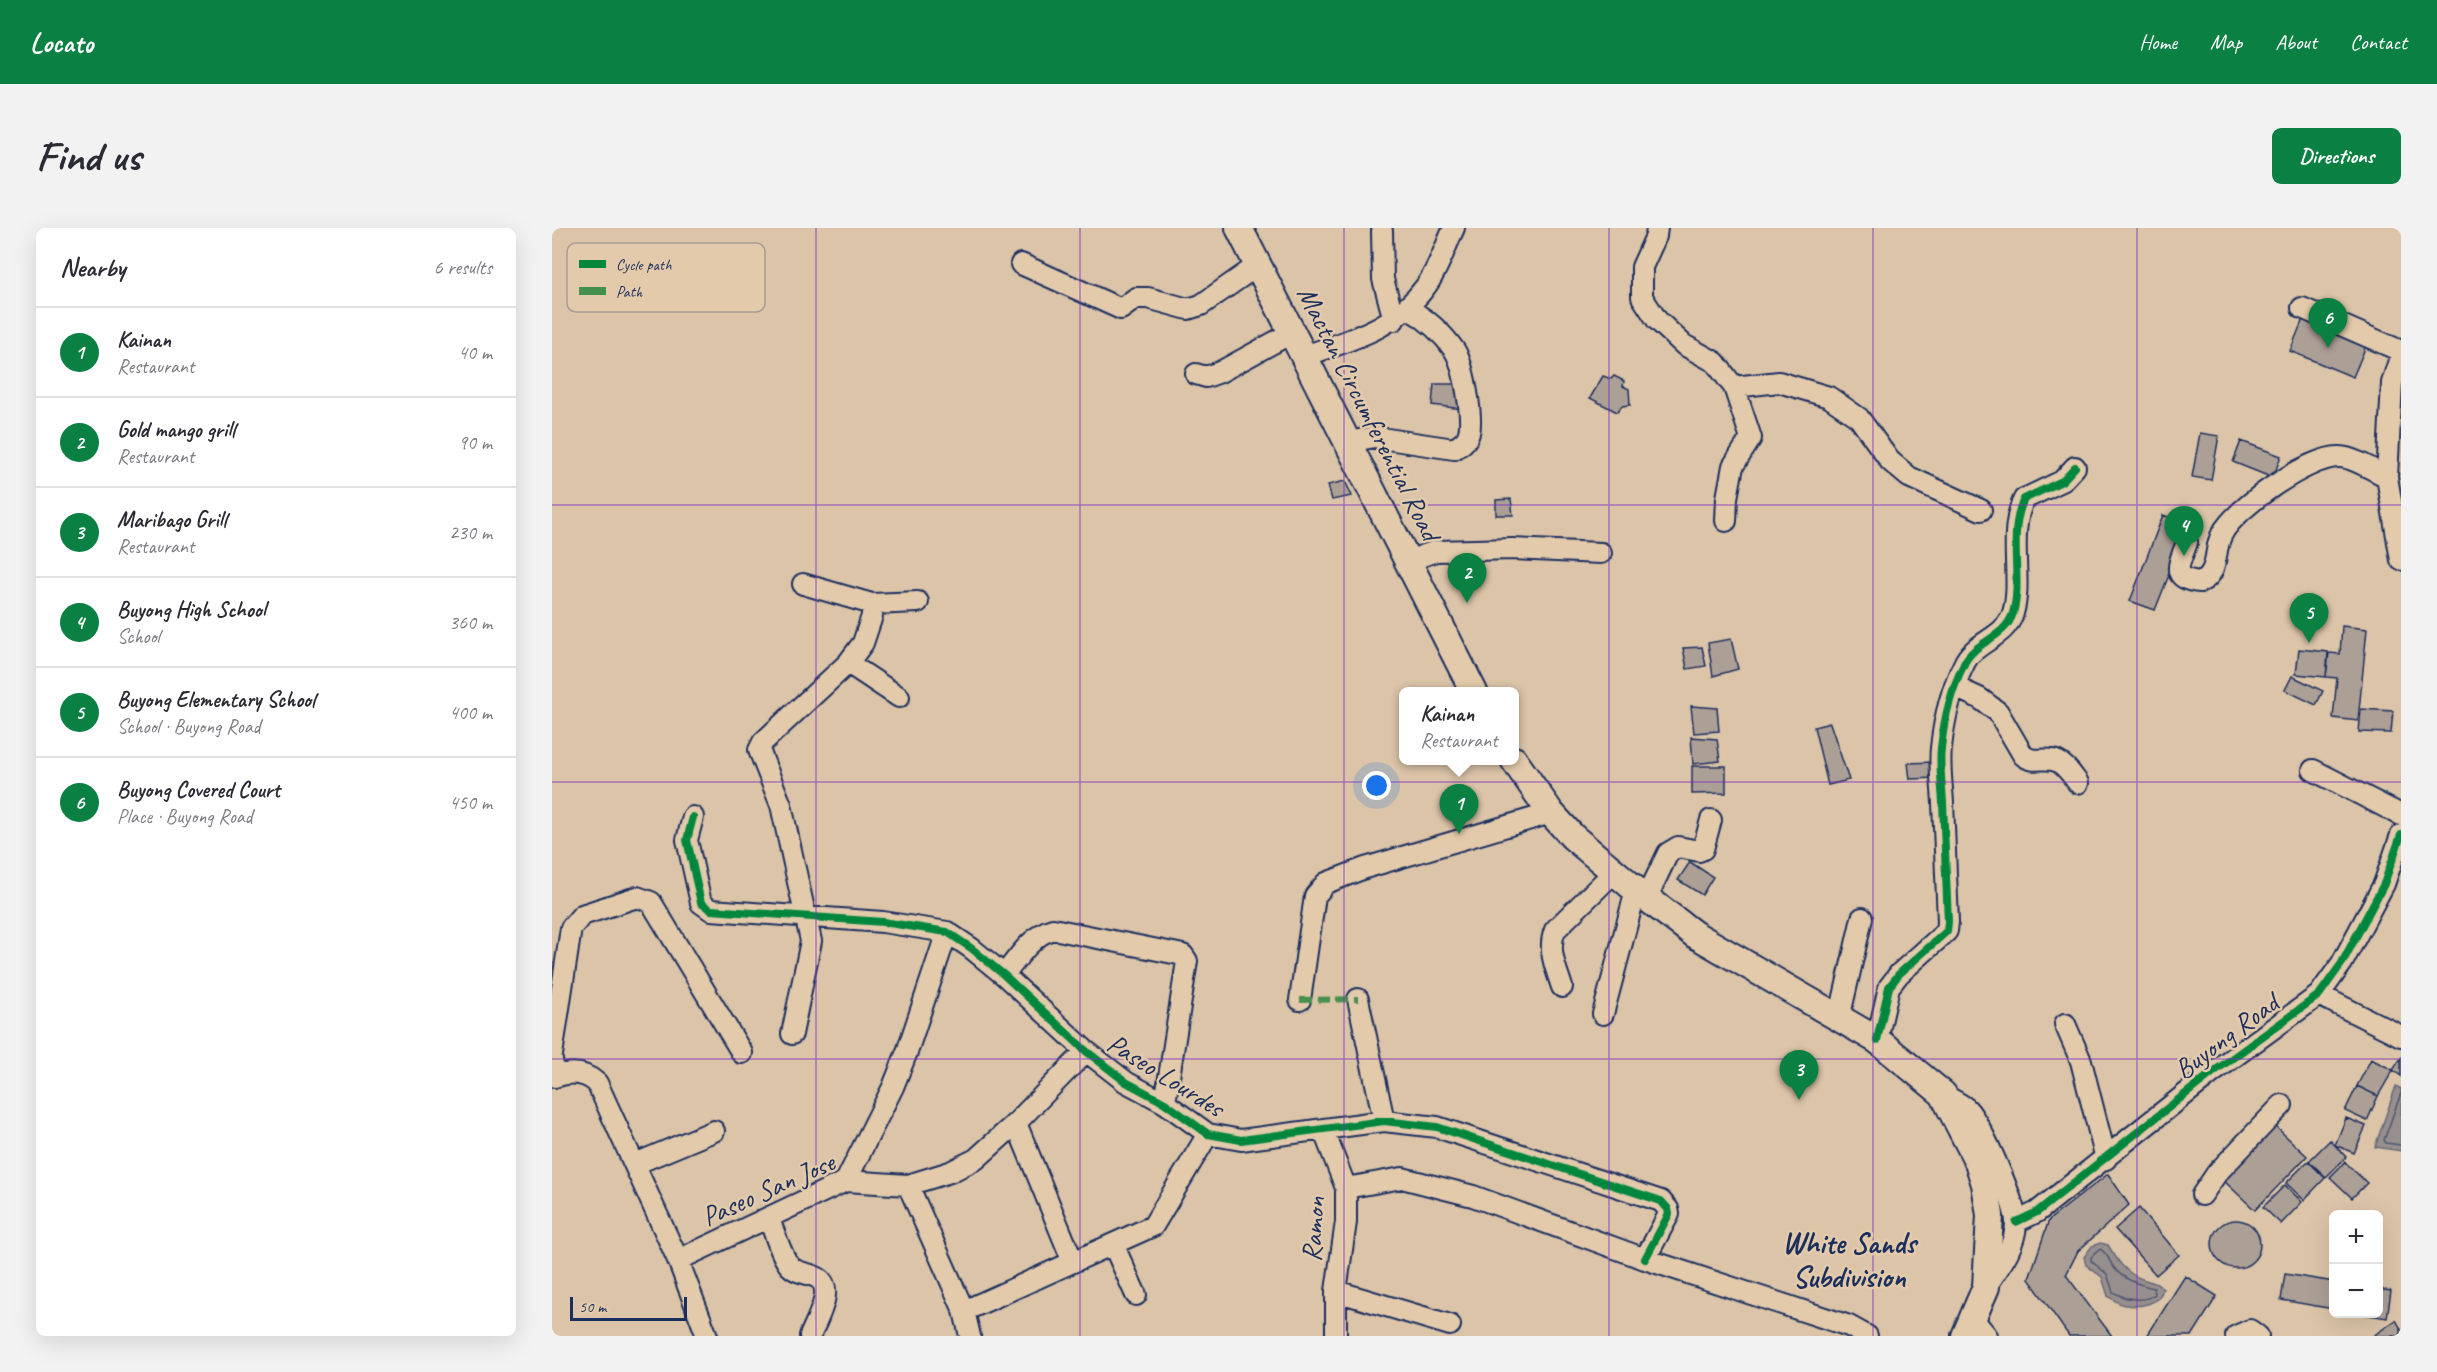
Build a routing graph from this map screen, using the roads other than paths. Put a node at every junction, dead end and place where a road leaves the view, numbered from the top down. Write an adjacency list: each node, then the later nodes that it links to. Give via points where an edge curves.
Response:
1 (1239, 228): 6 (main road, Mactan Circumferential Road)
2 (1454, 228): 8 (street, via 1427,284)
3 (1657, 228): 13 (street, via 1642,267 1642,297 1657,320 1684,345 1715,362)
4 (1382, 231): 8 (street, via 1383,279)
5 (1021, 264): 6 (street, via 1121,309 1136,298 1188,309 1201,305)
6 (1257, 265): 9 (main road, Mactan Circumferential Road)
7 (2302, 308): 10 (street)
8 (1401, 314): 11 (street, via 1369,332); 14 (street, via 1429,321 1455,352 1463,368 1469,432 1454,449 1374,437)
9 (1293, 332): 11 (main road, Mactan Circumferential Road); 12 (street, via 1220,372 1206,377)
10 (2401, 352): 16 (street, via 2392,383)
11 (1305, 356): 14 (main road, Mactan Circumferential Road)
12 (1196, 374)
13 (1734, 387): 17 (street, via 1779,382 1829,397 1858,418 1890,461 1909,477); 18 (street, via 1751,438 1733,466)
14 (1349, 442): 22 (main road, Mactan Circumferential Road)
15 (2075, 467): 28 (street, via 2062,481 2024,500 2014,560 2012,615 2002,631 1972,652)
16 (2387, 477): 19 (street, via 2342,457 2311,465 2247,505 2222,534 2211,574 2200,582 2187,581 2179,574); 21 (street)
17 (1981, 510)
18 (1726, 521)
19 (2187, 542)
20 (1601, 553): 22 (street, via 1436,551)
21 (2401, 560)
22 (1408, 561): 27 (main road, Mactan Circumferential Road)
23 (802, 584): 25 (street)
24 (918, 602): 25 (street)
25 (872, 604): 26 (street, via 863,643)
26 (848, 663): 29 (street); 40 (street, via 759,750 781,805)
27 (1471, 687)
28 (1955, 687): 32 (street, via 1998,712 2028,759 2054,759); 53 (street, via 1940,750 1947,931 1889,987)
29 (899, 697)
30 (1517, 765): 33 (main road)
31 (2313, 770): 34 (street)
32 (2078, 783)
33 (1551, 813): 38 (main road); 46 (street, via 1326,883 1315,896)
34 (2401, 815)
35 (693, 818): 40 (street, Paseo Lourdes, via 687,840 705,908)
36 (1711, 820): 39 (street, via 1703,849 1678,847 1668,853)
37 (2401, 835): 45 (street, Buyong Road, via 2384,884 2342,963)
38 (1614, 872): 39 (main road); 44 (street, via 1555,930 1551,951)
39 (1641, 894): 48 (street); 49 (main road, via 1694,934)
40 (807, 917): 42 (street, Paseo Lourdes, via 884,922); 51 (street, via 811,941)
41 (1862, 918): 49 (street)
42 (947, 932): 43 (street, Paseo Lourdes); 68 (street, via 893,1087)
43 (1004, 975): 54 (street, Paseo Lourdes); 59 (street, via 1038,937 1053,929 1183,955 1187,961)
44 (1562, 987)
45 (2319, 995): 52 (street); 66 (street, Buyong Road, via 2212,1073)
46 (1300, 999)
47 (1358, 999): 61 (street)
48 (1603, 1014)
49 (1839, 1019): 53 (main road)
50 (2065, 1024): 66 (street, via 2081,1061)
51 (792, 1034)
52 (2401, 1036)
53 (1877, 1040): 58 (main road)
54 (1086, 1051): 59 (street, Paseo Lourdes, via 1126,1082); 62 (street, Paseo San Jose)
55 (742, 1053): 56 (street, via 651,902 637,897 582,915 571,928)
56 (552, 1055)
57 (553, 1073): 67 (street, via 590,1076 597,1083)
58 (1943, 1094): 73 (street, via 1966,1108 1982,1131); 78 (main road, via 1985,1184 1990,1215)
59 (1166, 1103): 65 (street, Paseo Lourdes)
60 (2282, 1105): 71 (street, via 2217,1173)
61 (1384, 1121): 63 (street, Paseo Lourdes); 75 (street, Paseo Lourdes, via 1437,1127 1660,1201 1669,1214)
62 (1016, 1123): 69 (street, Paseo San Jose, via 976,1159); 77 (street)
63 (1323, 1129): 65 (street, Paseo Lourdes, via 1241,1140); 70 (street, Ramon)
64 (714, 1131): 67 (street)
65 (1208, 1134): 74 (street, via 1153,1226)
66 (2106, 1159): 73 (street, Buyong Road, via 2037,1212)
67 (635, 1164): 76 (street)
68 (846, 1181): 69 (street, Paseo San Jose); 72 (street, Paseo San Jose)
69 (908, 1185): 81 (street)
70 (1346, 1188): 75 (street, via 1402,1178 1473,1196); 79 (street, Ramon, via 1346,1222)
71 (2202, 1196)
72 (769, 1219): 76 (street, Paseo San Jose); 85 (street, via 789,1266 819,1278 825,1285 826,1295)
73 (2016, 1222): 78 (street, via 2009,1251)
74 (1113, 1244): 77 (street); 80 (street)
75 (1644, 1259): 88 (street, via 1849,1326)
76 (678, 1260): 84 (street)
77 (1073, 1262): 81 (street)
78 (1986, 1287): 83 (main road)
79 (1336, 1291): 82 (street); 87 (street, Ramon)
80 (1136, 1295)
81 (964, 1311): 86 (street)
82 (1450, 1325)
83 (1975, 1330)
84 (707, 1336)
85 (810, 1336)
86 (970, 1336)
87 (1336, 1336)
88 (1867, 1336)
89 (2236, 1336): 90 (street, via 2250,1330)
90 (2258, 1336)

